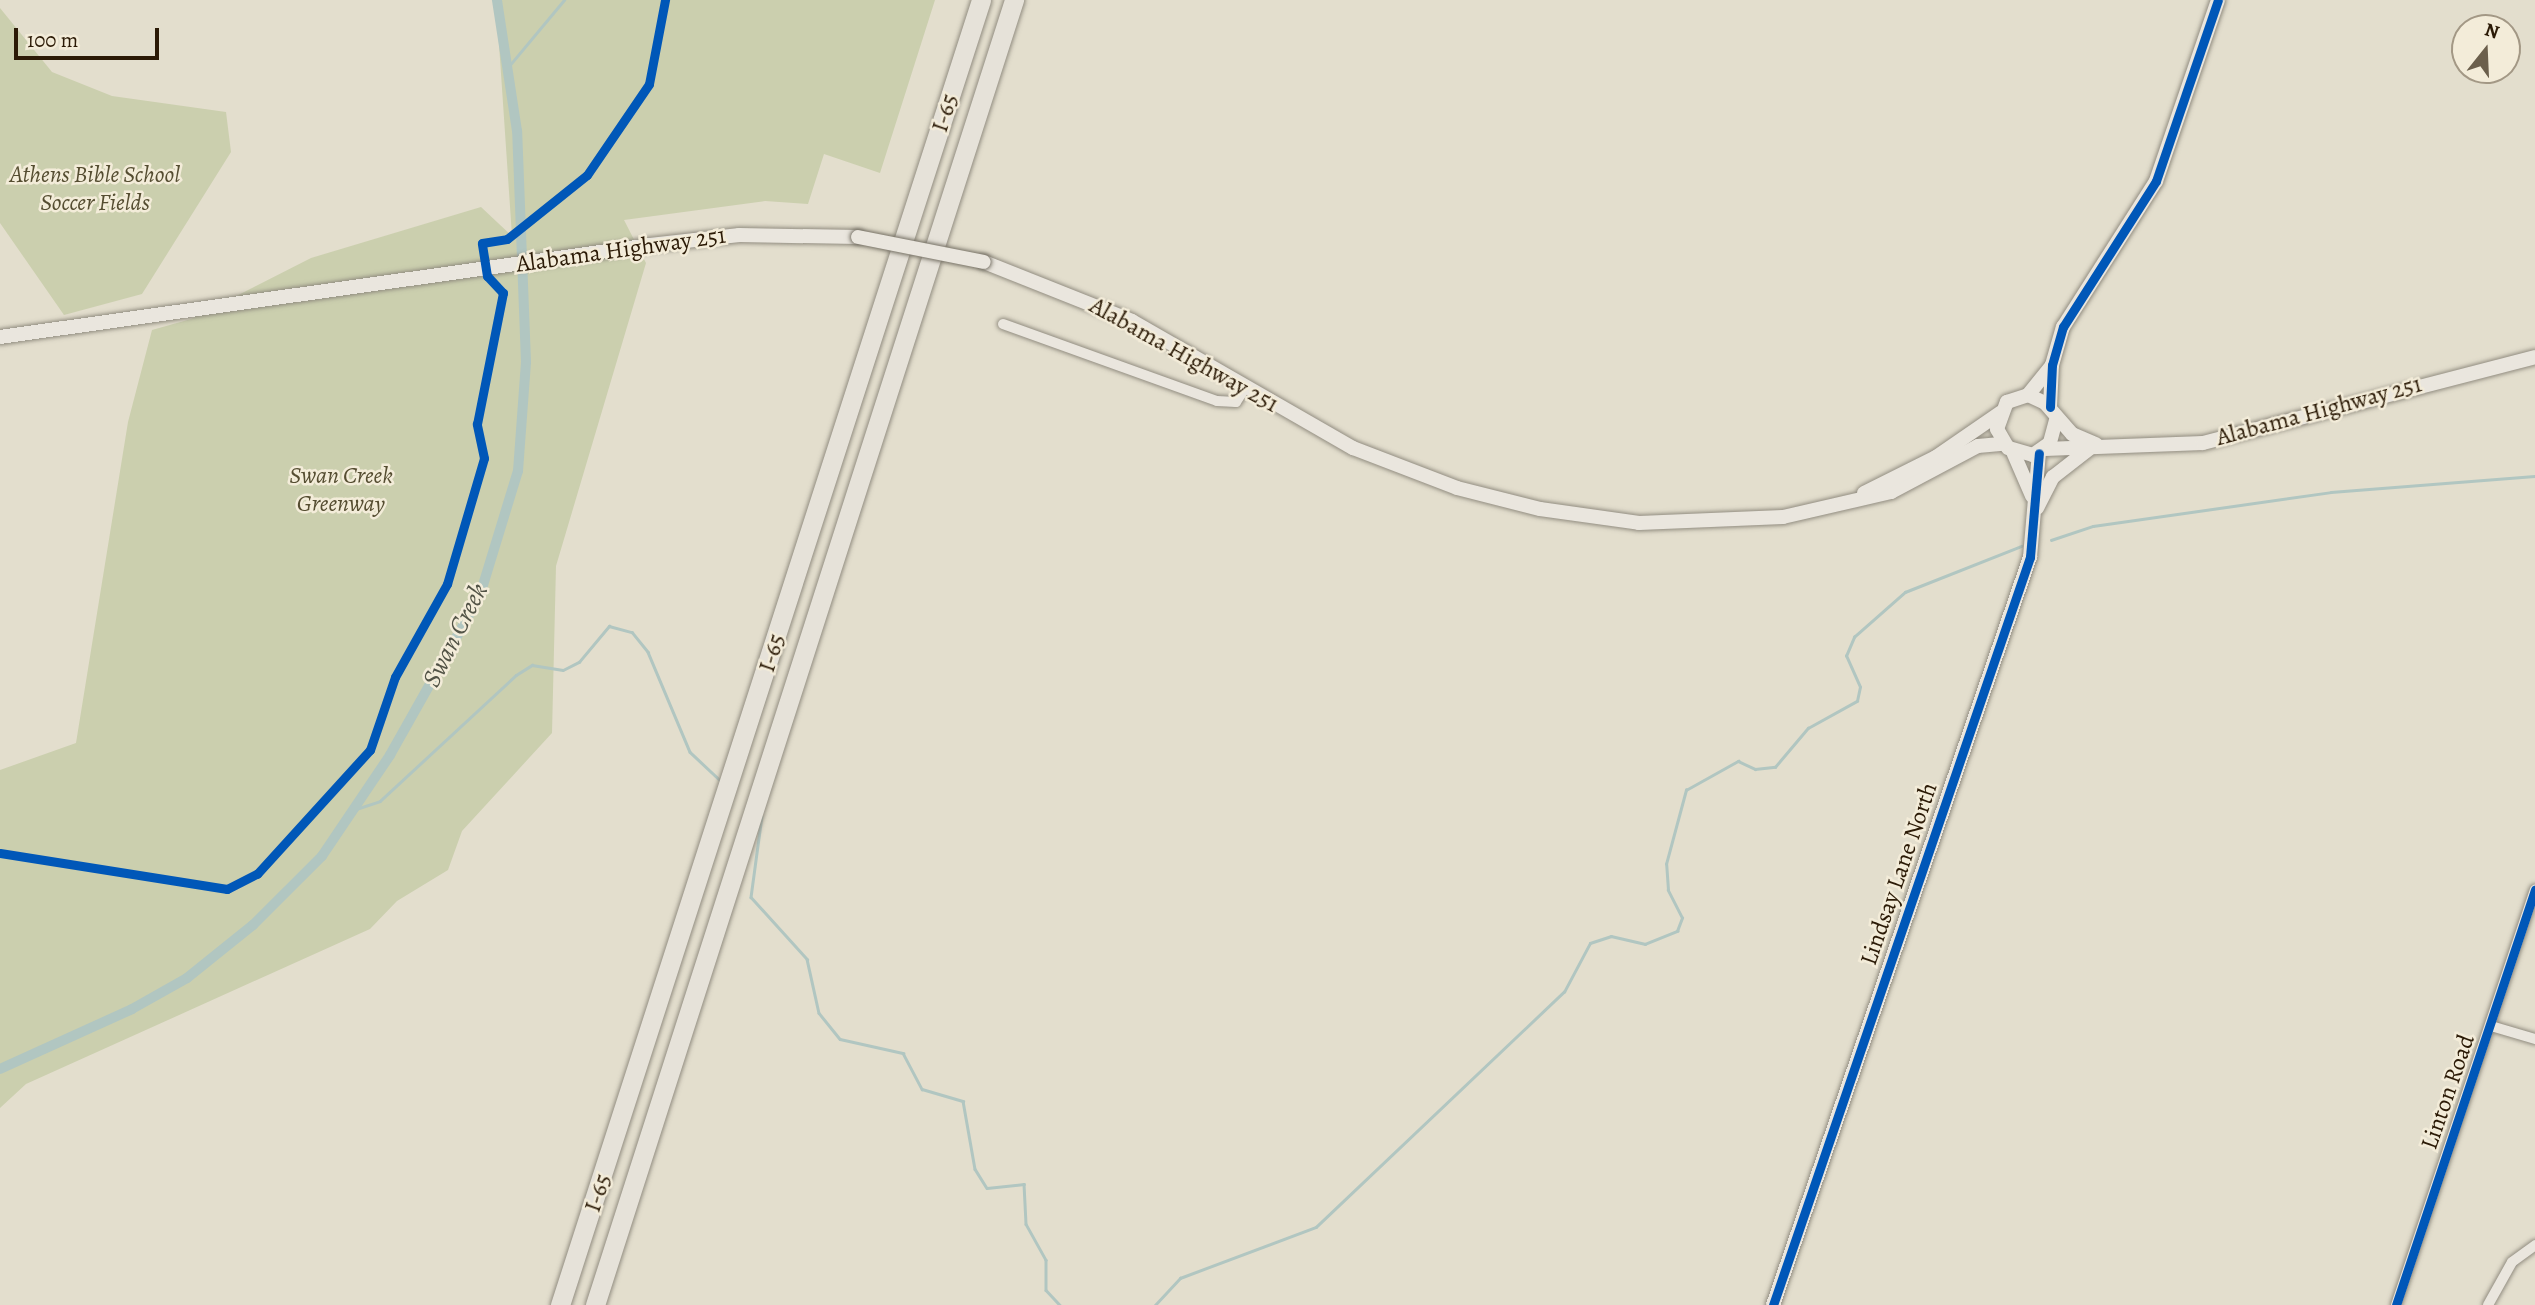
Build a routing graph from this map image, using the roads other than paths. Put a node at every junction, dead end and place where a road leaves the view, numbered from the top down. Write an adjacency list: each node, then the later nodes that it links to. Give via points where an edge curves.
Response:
1 (981, 0): 22 (highway, I-65)
2 (1014, 0): 23 (highway)
3 (2218, 0): 7 (main road, via 2156,181 2070,313)
4 (1003, 324): 8 (street, via 1217,401 1236,402)
5 (0, 337): 8 (main road, Alabama Highway 251, bridge, via 739,235 858,237 984,262 1132,321)
6 (2535, 357): 13 (main road, Alabama Highway 251, via 2203,443)
7 (2052, 365): 9 (main road); 11 (main road)
8 (1245, 388): 16 (main road, Alabama Highway 251, via 1388,463 1541,509 1702,524 1783,517)
9 (2028, 396): 10 (main road, Alabama Highway 251, via 2014,397); 11 (main road)
10 (2000, 413): 12 (main road); 16 (main road, Alabama Highway 251)
11 (2053, 413): 13 (main road); 14 (main road)
12 (2008, 448): 14 (main road, Alabama Highway 251); 15 (main road, Lindsay Lane North); 16 (main road, Alabama Highway 251, via 1978,446 1908,486)
13 (2095, 448): 14 (main road, Alabama Highway 251); 17 (main road, via 2053,477)
14 (2042, 451): 15 (main road, Lindsay Lane North)
15 (2032, 496): 17 (main road, Lindsay Lane North)
16 (1858, 498)
17 (2035, 512): 24 (main road, Lindsay Lane North, via 2030,557)
18 (2535, 890): 19 (street, Linton Road)
19 (2491, 1026): 20 (street); 25 (street, Linton Road)
20 (2535, 1039)
21 (2535, 1245): 26 (street, via 2512,1262)
22 (560, 1305)
23 (595, 1305)
24 (1773, 1305)
25 (2396, 1305)
26 (2488, 1305)

